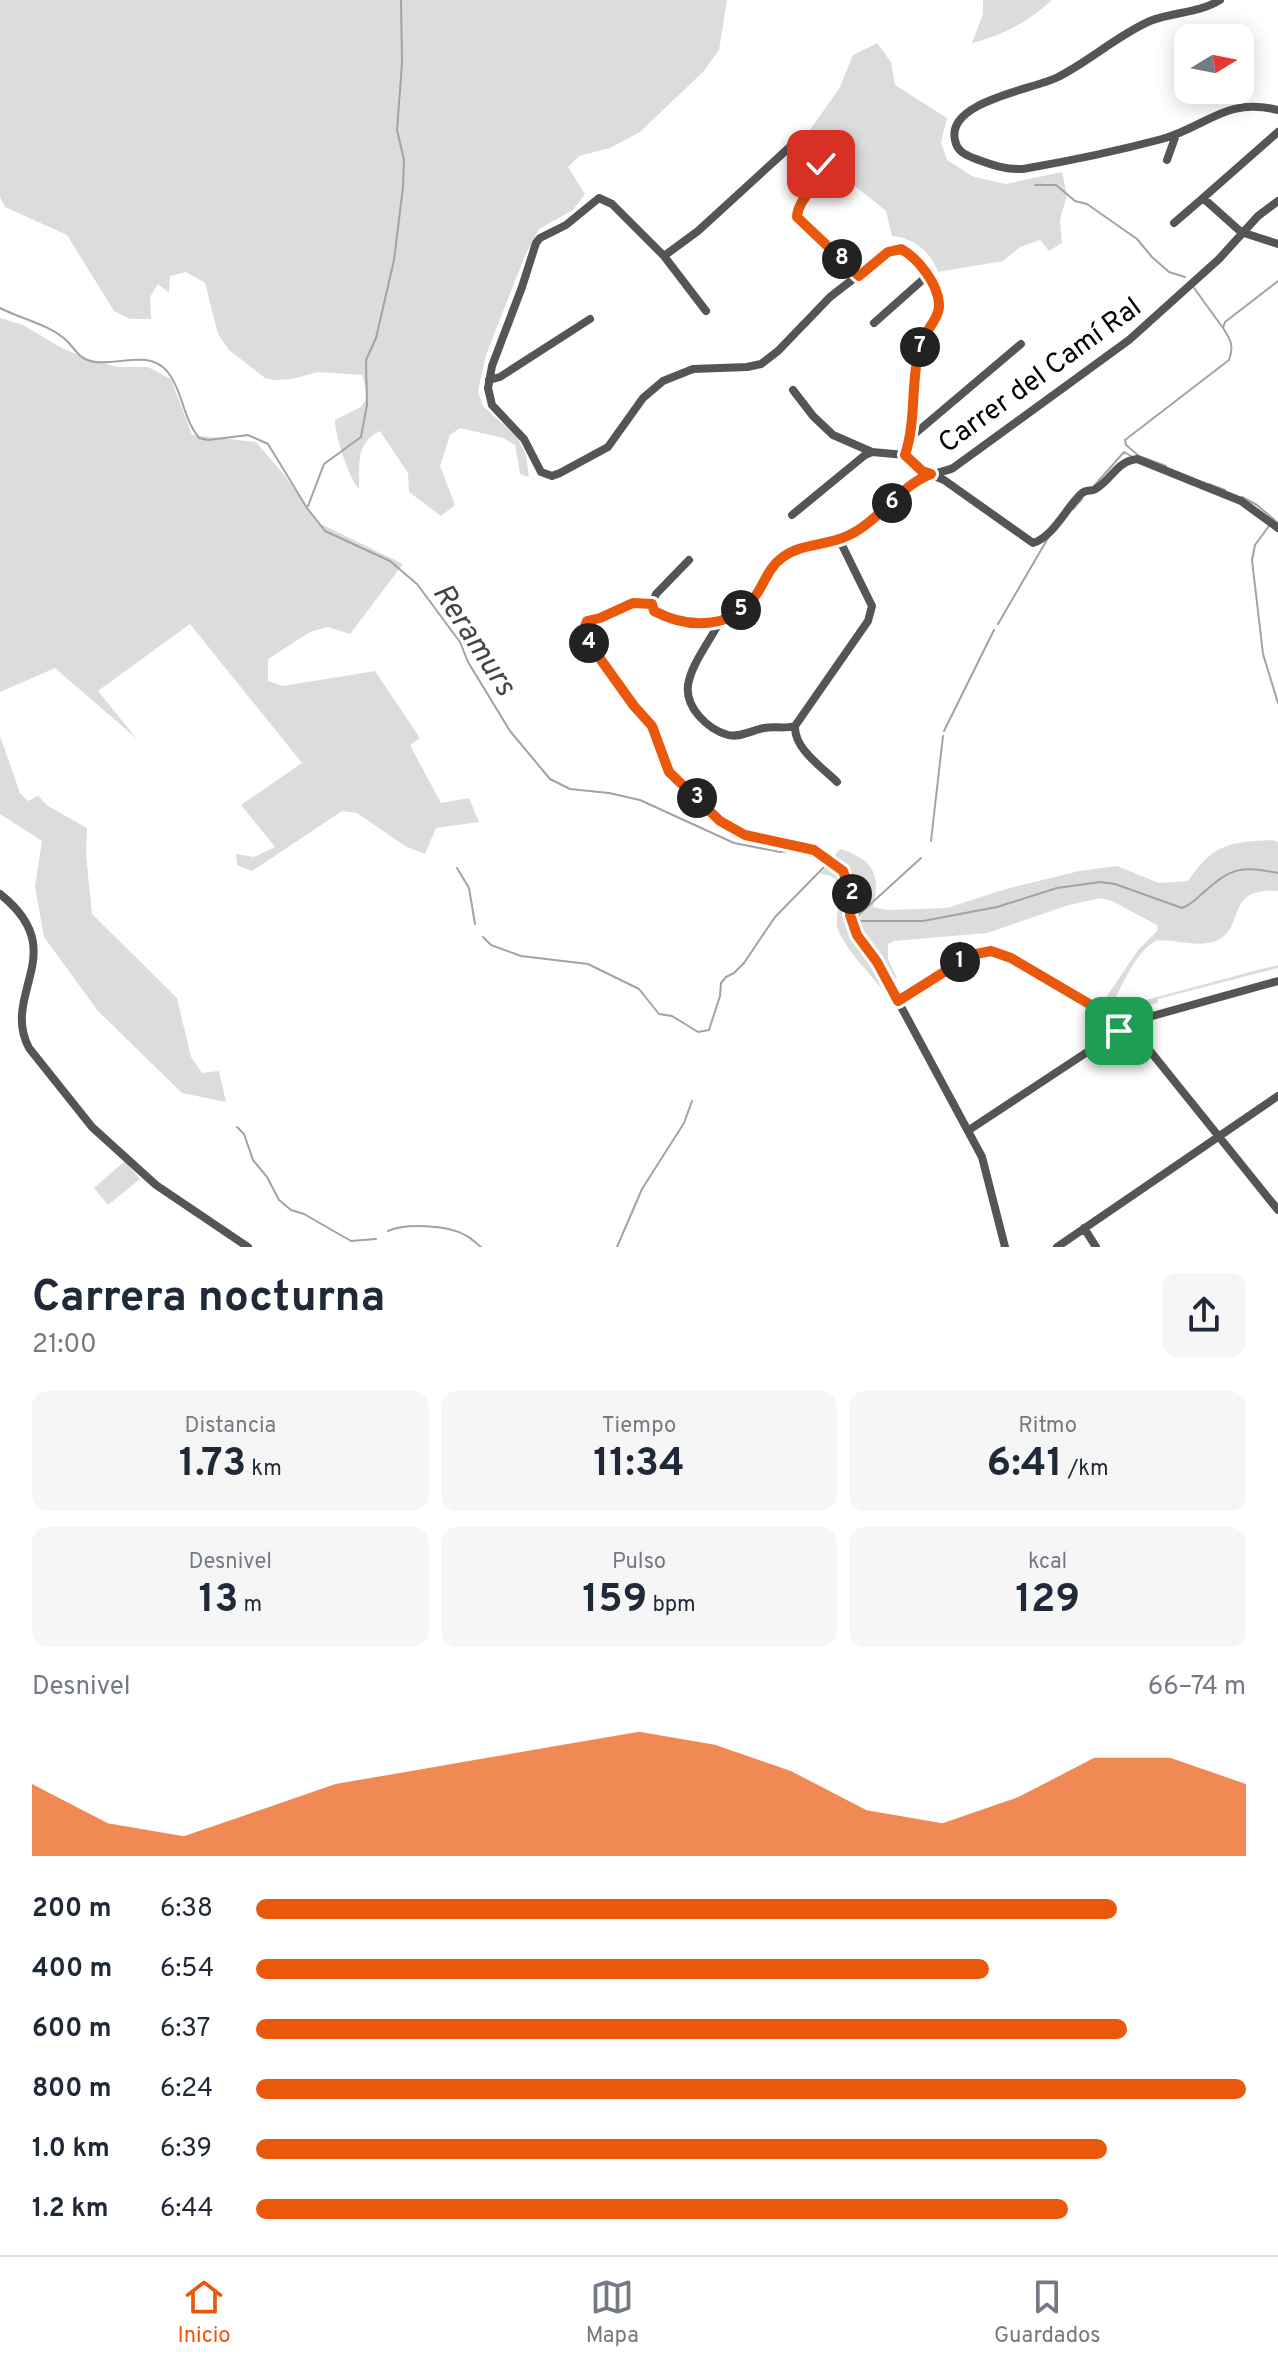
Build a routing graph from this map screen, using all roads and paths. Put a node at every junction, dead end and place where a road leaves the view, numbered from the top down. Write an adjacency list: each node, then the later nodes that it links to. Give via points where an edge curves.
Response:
1 (1220, 0): 4 (street, via 1151,21 1054,79 972,107 959,119 954,134 963,154 1012,169)
2 (1278, 110): 4 (street, via 1248,105)
3 (1278, 132): 6 (street)
4 (1176, 135): 5 (street)
5 (1167, 160)
6 (1203, 198): 8 (street); 9 (street)
7 (1278, 201): 9 (street, Carrer del Camí Ral)
8 (1174, 223)
9 (1241, 232): 10 (street); 23 (street, Carrer del Camí Ral, via 1219,259 1129,340 991,444 953,468)
10 (1278, 244)
11 (664, 256): 12 (street, via 792,145 801,145 824,170 797,217); 14 (street); 18 (street, via 603,198 540,238)
12 (859, 276): 13 (street, via 888,252 901,249); 18 (street, via 817,309 770,358 754,366 706,367 673,375 643,398 608,447 552,476 537,468 524,439 492,405)
13 (927, 276): 16 (street); 20 (street, via 939,310 920,345)
14 (706, 311)
15 (590, 319): 18 (street)
16 (874, 323)
17 (1021, 344): 20 (street)
18 (489, 380)
19 (793, 390): 21 (street, via 833,435)
20 (911, 437): 22 (street)
21 (872, 452): 22 (street); 24 (street)
22 (905, 455): 23 (street)
23 (931, 474): 25 (street, via 1033,543 1082,492 1097,489 1115,469 1137,459 1241,501); 26 (street, Carrer del Camí Ral)
24 (792, 515)
25 (1278, 528)
26 (839, 539): 29 (street, Carrer del Camí Ral, via 780,559 750,603); 30 (street, via 872,606 868,621)
27 (689, 560): 28 (street)
28 (652, 604): 29 (street, via 654,611 676,619); 34 (street, via 633,603 587,621 586,639 652,726 675,778 731,828 761,840 800,845 834,864 848,880 857,935)
29 (719, 623): 30 (street, via 688,680 687,697 697,714 730,736)
30 (795, 726): 31 (street, via 800,745)
31 (837, 782)
32 (0, 894): 44 (street, via 31,930 30,972 18,1020 29,1048 92,1127 156,1185)
33 (1278, 981): 36 (street)
34 (898, 1001): 35 (street, via 971,955 991,951); 40 (street)
35 (1118, 1017): 36 (street, via 1135,1009); 37 (street)
36 (1145, 1018): 38 (street)
37 (1119, 1031): 38 (street, via 1129,1038); 40 (street)
38 (1138, 1036): 41 (street)
39 (1278, 1096): 41 (street)
40 (969, 1130): 45 (street, via 982,1157)
41 (1219, 1135): 42 (street); 43 (street)
42 (1278, 1210)
43 (1084, 1228): 46 (street); 47 (street)
44 (248, 1247)
45 (1005, 1247)
46 (1057, 1247)
47 (1096, 1247)

